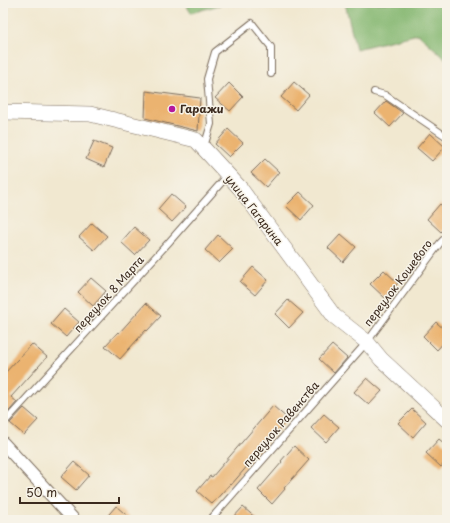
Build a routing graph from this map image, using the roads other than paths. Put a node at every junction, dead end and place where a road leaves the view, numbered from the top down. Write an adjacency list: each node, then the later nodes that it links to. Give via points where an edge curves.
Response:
1 (271, 74): 5 (lane, via 270,47 252,23 215,52 207,79 211,124)
2 (374, 92): 4 (lane, via 385,94)
3 (3, 112): 5 (street, улица Гагарина, via 90,114 196,140)
4 (447, 137)
5 (204, 149): 6 (street, улица Гагарина)
6 (228, 175): 8 (street, улица Гагарина, via 334,316); 10 (lane, переулок 8 Марта)
7 (447, 236): 8 (lane, переулок Кошевого)
8 (367, 342): 9 (street, улица Гагарина, via 381,359); 13 (lane, переулок Равенства)
9 (447, 420)
10 (3, 424)
11 (3, 444): 12 (street)
12 (74, 520)
13 (210, 520)

